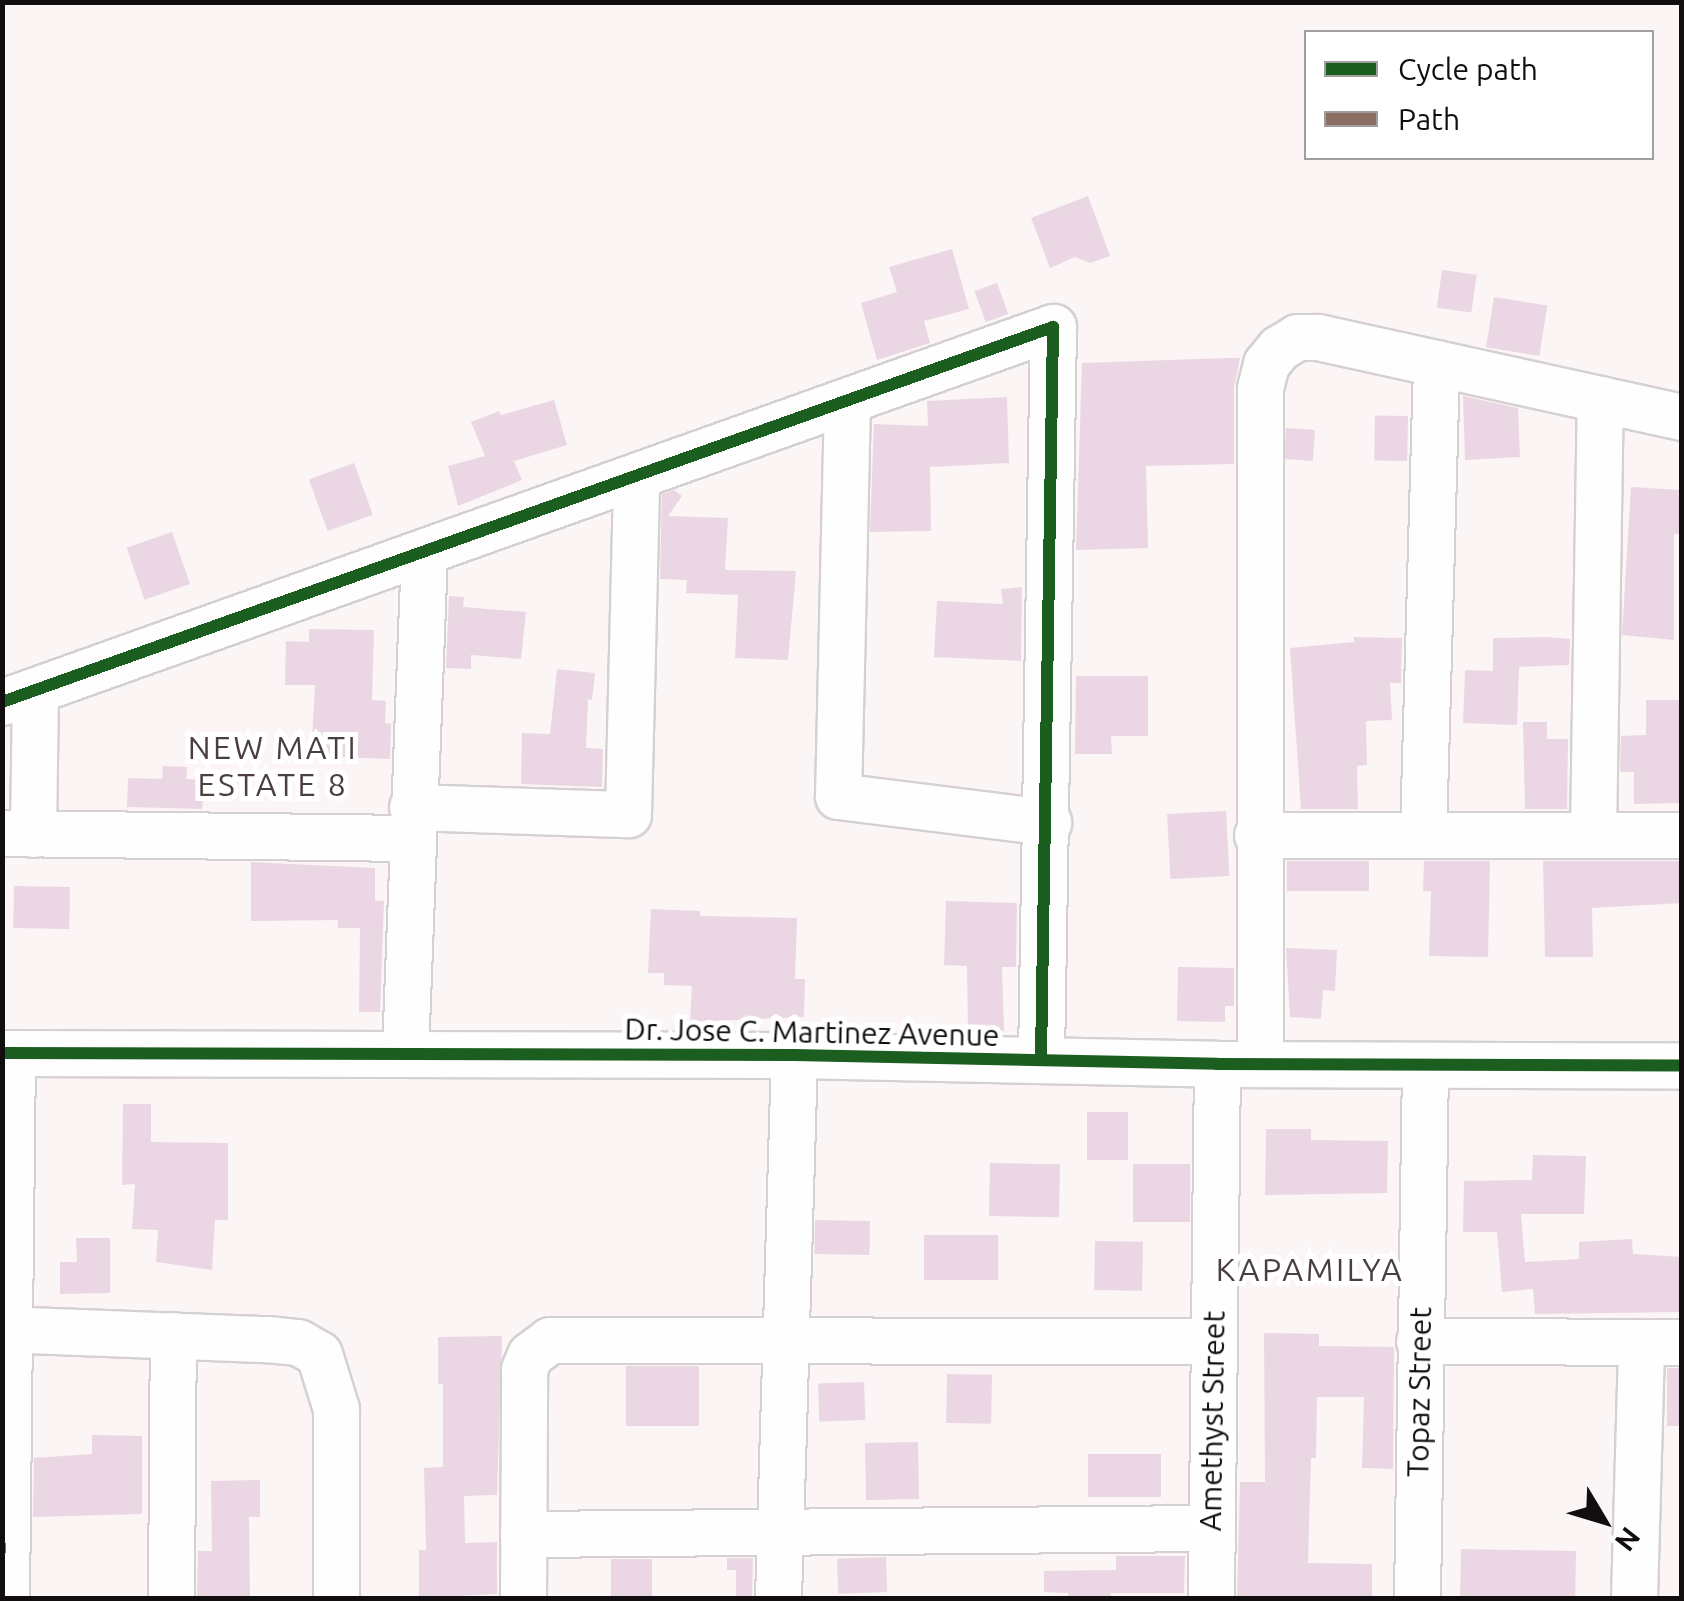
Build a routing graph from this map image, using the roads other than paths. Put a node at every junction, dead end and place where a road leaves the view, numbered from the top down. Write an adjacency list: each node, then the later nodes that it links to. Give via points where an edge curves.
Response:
1 (1436, 363): 2 (street); 10 (street); 13 (street, Amethyst Street, via 1297,336 1266,364 1260,388)
2 (1600, 399): 4 (street); 12 (street)
3 (847, 401): 5 (street); 8 (street, via 838,796); 8 (street, via 1053,327)
4 (1682, 417)
5 (636, 476): 6 (street); 9 (street, via 628,814)
6 (424, 552): 7 (street); 9 (street)
7 (19, 696): 11 (street)
8 (1048, 822): 18 (street)
9 (411, 823): 11 (street); 15 (street)
10 (1423, 832): 12 (street); 13 (street)
11 (18, 833)
12 (1594, 833): 14 (street)
13 (1257, 835): 19 (street, Amethyst Street)
14 (1682, 835)
15 (405, 1052): 16 (street, Dr. Jose C. Martinez Avenue); 17 (street, Dr. Jose C. Martinez Avenue)
16 (8, 1053): 22 (street)
17 (794, 1055): 18 (street, Dr. Jose C. Martinez Avenue); 25 (street)
18 (1041, 1060): 19 (street, Dr. Jose C. Martinez Avenue)
19 (1239, 1064): 20 (street, Dr. Jose C. Martinez Avenue); 26 (street, Amethyst Street)
20 (1425, 1065): 21 (street, Dr. Jose C. Martinez Avenue); 24 (street, Topaz Street)
21 (1682, 1066)
22 (5, 1329): 23 (street); 31 (street)
23 (172, 1335): 32 (street); 33 (street, via 298,1342 319,1354 336,1409)
24 (1419, 1340): 27 (street); 37 (street, Topaz Street)
25 (784, 1341): 26 (street); 29 (street); 30 (street, via 540,1344 524,1369)
26 (1213, 1342): 28 (street, Amethyst Street)
27 (1661, 1342): 38 (street)
28 (1211, 1528): 29 (street); 36 (street, Amethyst Street)
29 (780, 1532): 30 (street); 35 (street)
30 (523, 1534): 34 (street)
31 (6, 1598)
32 (170, 1598)
33 (336, 1598)
34 (523, 1598)
35 (778, 1598)
36 (1211, 1598)
37 (1417, 1598)
38 (1634, 1598)

